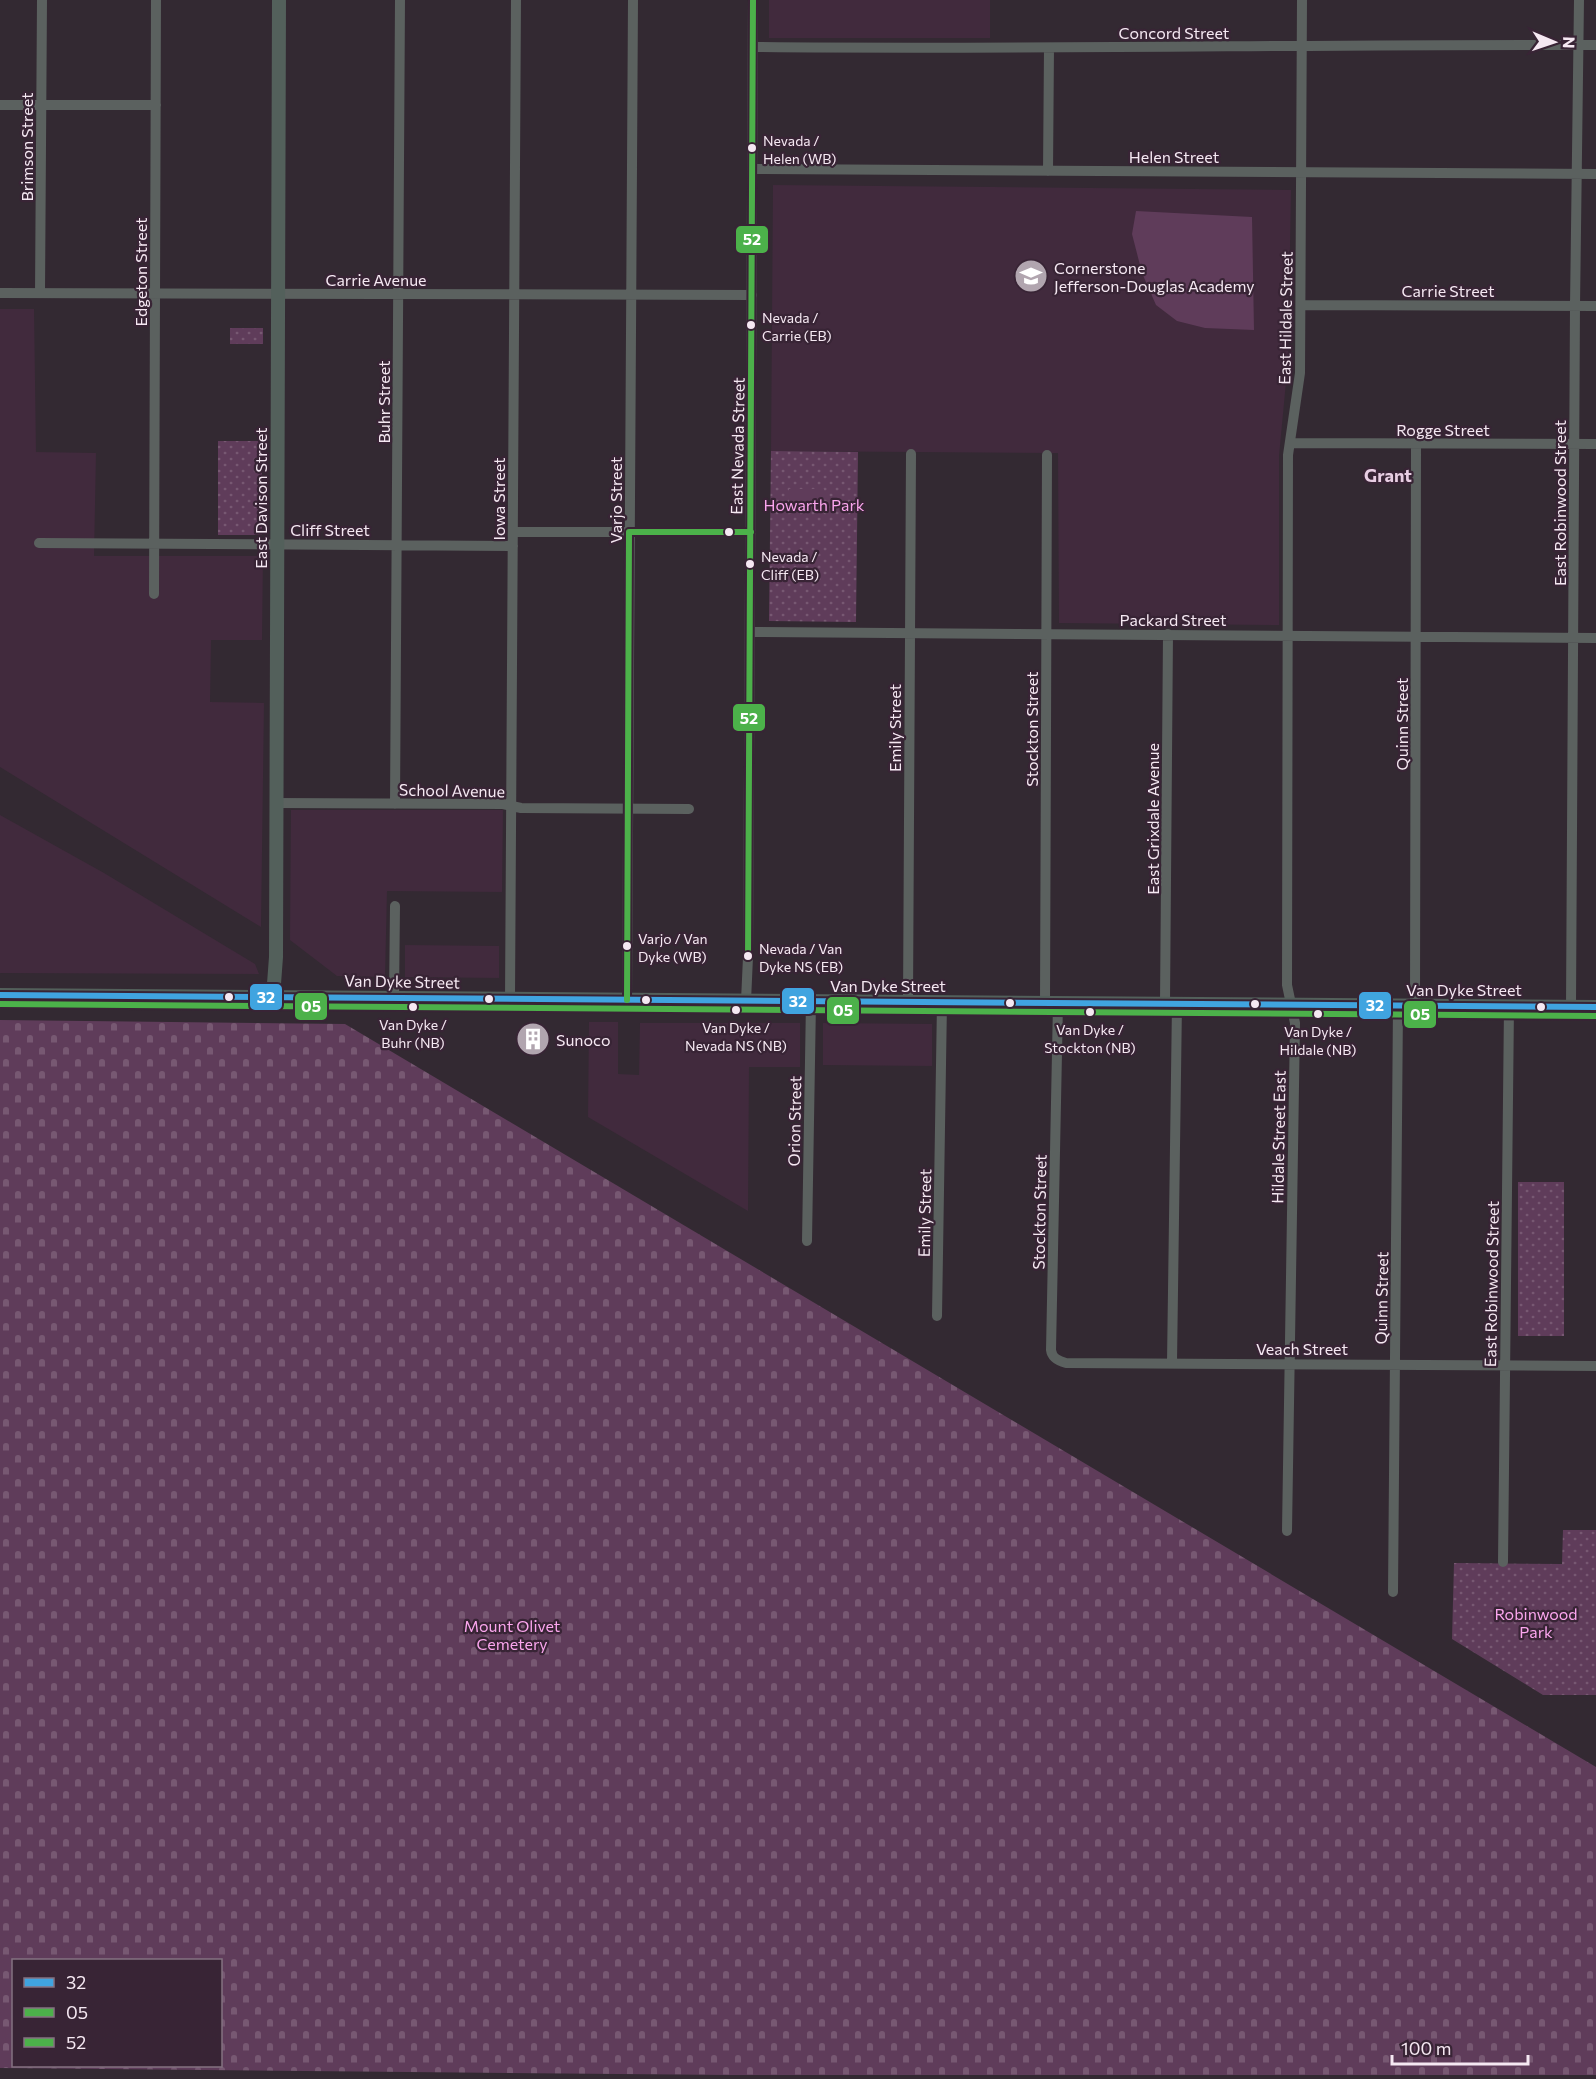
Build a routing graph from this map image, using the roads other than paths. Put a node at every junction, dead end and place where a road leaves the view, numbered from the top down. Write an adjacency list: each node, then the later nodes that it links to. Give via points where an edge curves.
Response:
1 (42, 0): 16 (street, Brimson Street)
2 (156, 0): 17 (street, Edgeton Street)
3 (279, 0): 26 (main road, East Davison Street)
4 (400, 0): 27 (street, Buhr Street)
5 (516, 0): 28 (street, Iowa Street)
6 (633, 0): 29 (street, Varjo Street)
7 (753, 0): 13 (street, East Nevada Street)
8 (1302, 0): 12 (street, East Hildale Street)
9 (1579, 0): 10 (street, East Robinwood Street)
10 (1578, 45): 11 (street, Concord Street); 12 (street, Concord Street); 21 (street, East Robinwood Street)
11 (1596, 45)
12 (1303, 46): 14 (street, Concord Street); 20 (street, East Hildale Street)
13 (753, 47): 14 (street, Concord Street); 18 (street, East Nevada Street)
14 (1049, 48): 19 (street)
15 (0, 105): 16 (street)
16 (41, 105): 17 (street); 24 (street, Brimson Street)
17 (156, 105): 25 (street, Edgeton Street)
18 (752, 169): 19 (street, Helen Street); 30 (street, East Nevada Street)
19 (1048, 171): 20 (street, Helen Street)
20 (1301, 172): 21 (street, Helen Street); 31 (street, East Hildale Street)
21 (1577, 174): 22 (street, Helen Street); 32 (street, East Robinwood Street)
22 (1596, 174)
23 (0, 293): 24 (street, Carrie Avenue)
24 (40, 293): 25 (street, Carrie Avenue)
25 (155, 293): 26 (street, Carrie Avenue); 44 (street, Edgeton Street)
26 (277, 294): 27 (street, Carrie Avenue); 45 (main road, East Davison Street)
27 (398, 294): 28 (street, Carrie Avenue); 46 (street, Buhr Street)
28 (514, 294): 29 (street, Carrie Avenue); 40 (street, Iowa Street)
29 (631, 295): 30 (street, Carrie Avenue); 41 (street, Varjo Street)
30 (752, 295): 42 (street, East Nevada Street)
31 (1301, 305): 32 (street, Carrie Street); 34 (street, East Hildale Street, via 1300,373)
32 (1575, 306): 33 (street, Carrie Street); 36 (street, East Robinwood Street)
33 (1596, 306)
34 (1290, 443): 35 (street, Rogge Street); 53 (street, East Hildale Street)
35 (1416, 444): 36 (street, Rogge Street); 54 (street, Quinn Street)
36 (1574, 444): 37 (street, Rogge Street); 55 (street, East Robinwood Street)
37 (1596, 444)
38 (911, 454): 50 (street, Emily Street)
39 (1047, 455): 51 (street, Stockton Street)
40 (513, 532): 41 (street); 47 (street, Iowa Street)
41 (629, 532): 42 (street); 60 (street, Varjo Street)
42 (751, 532): 49 (street, East Nevada Street)
43 (39, 543): 44 (street, Cliff Street)
44 (153, 544): 45 (street, Cliff Street); 48 (street, Edgeton Street)
45 (276, 544): 46 (street, Cliff Street); 57 (main road, East Davison Street)
46 (397, 545): 47 (street, Cliff Street); 58 (street, Buhr Street)
47 (513, 546): 59 (street, Iowa Street)
48 (154, 594)
49 (750, 632): 50 (street, Packard Street); 68 (street, East Nevada Street)
50 (910, 633): 51 (street, Packard Street); 70 (street, Emily Street)
51 (1047, 634): 52 (street, Packard Street); 72 (street, Stockton Street)
52 (1168, 634): 53 (street, Packard Street); 73 (street, East Grixdale Avenue)
53 (1288, 635): 54 (street, Packard Street); 74 (street, Hildale Street East, via 1287,985)
54 (1416, 636): 55 (street, Packard Street); 76 (street, Quinn Street)
55 (1573, 638): 56 (street, Packard Street); 78 (street, East Robinwood Street)
56 (1596, 638)
57 (275, 803): 58 (street, School Avenue); 64 (main road, East Davison Street)
58 (396, 804): 59 (street, School Avenue)
59 (512, 806): 60 (street, School Avenue); 66 (street, Iowa Street)
60 (628, 808): 61 (street, School Avenue); 67 (street, Varjo Street)
61 (689, 809)
62 (395, 906): 65 (street)
63 (0, 995): 64 (main road, Van Dyke Street)
64 (273, 997): 65 (main road, Van Dyke Street)
65 (394, 998): 66 (main road, Van Dyke Street)
66 (510, 999): 67 (main road, Van Dyke Street)
67 (627, 1000): 68 (main road, Van Dyke Street)
68 (746, 1000): 69 (main road, Van Dyke Street)
69 (811, 1001): 70 (main road, Van Dyke Street); 80 (street, Orion Street)
70 (908, 1002): 71 (main road, Van Dyke Street)
71 (942, 1002): 72 (main road, Van Dyke Street); 81 (street, Emily Street)
72 (1052, 1003): 73 (main road, Van Dyke Street); 82 (street, Stockton Street)
73 (1171, 1003): 74 (main road, Van Dyke Street); 83 (street, East Grixdale Avenue)
74 (1292, 1004): 75 (main road, Van Dyke Street); 84 (street, Hildale Street East, via 1295,1023)
75 (1398, 1005): 76 (main road, Van Dyke Street); 85 (street, Quinn Street)
76 (1415, 1005): 77 (main road, Van Dyke Street)
77 (1509, 1006): 78 (main road, Van Dyke Street); 86 (street, East Robinwood Street)
78 (1571, 1006): 79 (main road, Van Dyke Street)
79 (1596, 1006)
80 (807, 1241)
81 (937, 1316)
82 (1052, 1350): 83 (street, Veach Street, via 1056,1359 1066,1363)
83 (1172, 1363): 84 (street, Veach Street)
84 (1290, 1363): 85 (street, Veach Street); 88 (street, Hildale Street East)
85 (1395, 1364): 86 (street, Veach Street); 90 (street, Quinn Street)
86 (1506, 1365): 87 (street, Veach Street); 89 (street, East Robinwood Street)
87 (1596, 1366)
88 (1287, 1531)
89 (1503, 1562)
90 (1393, 1592)

